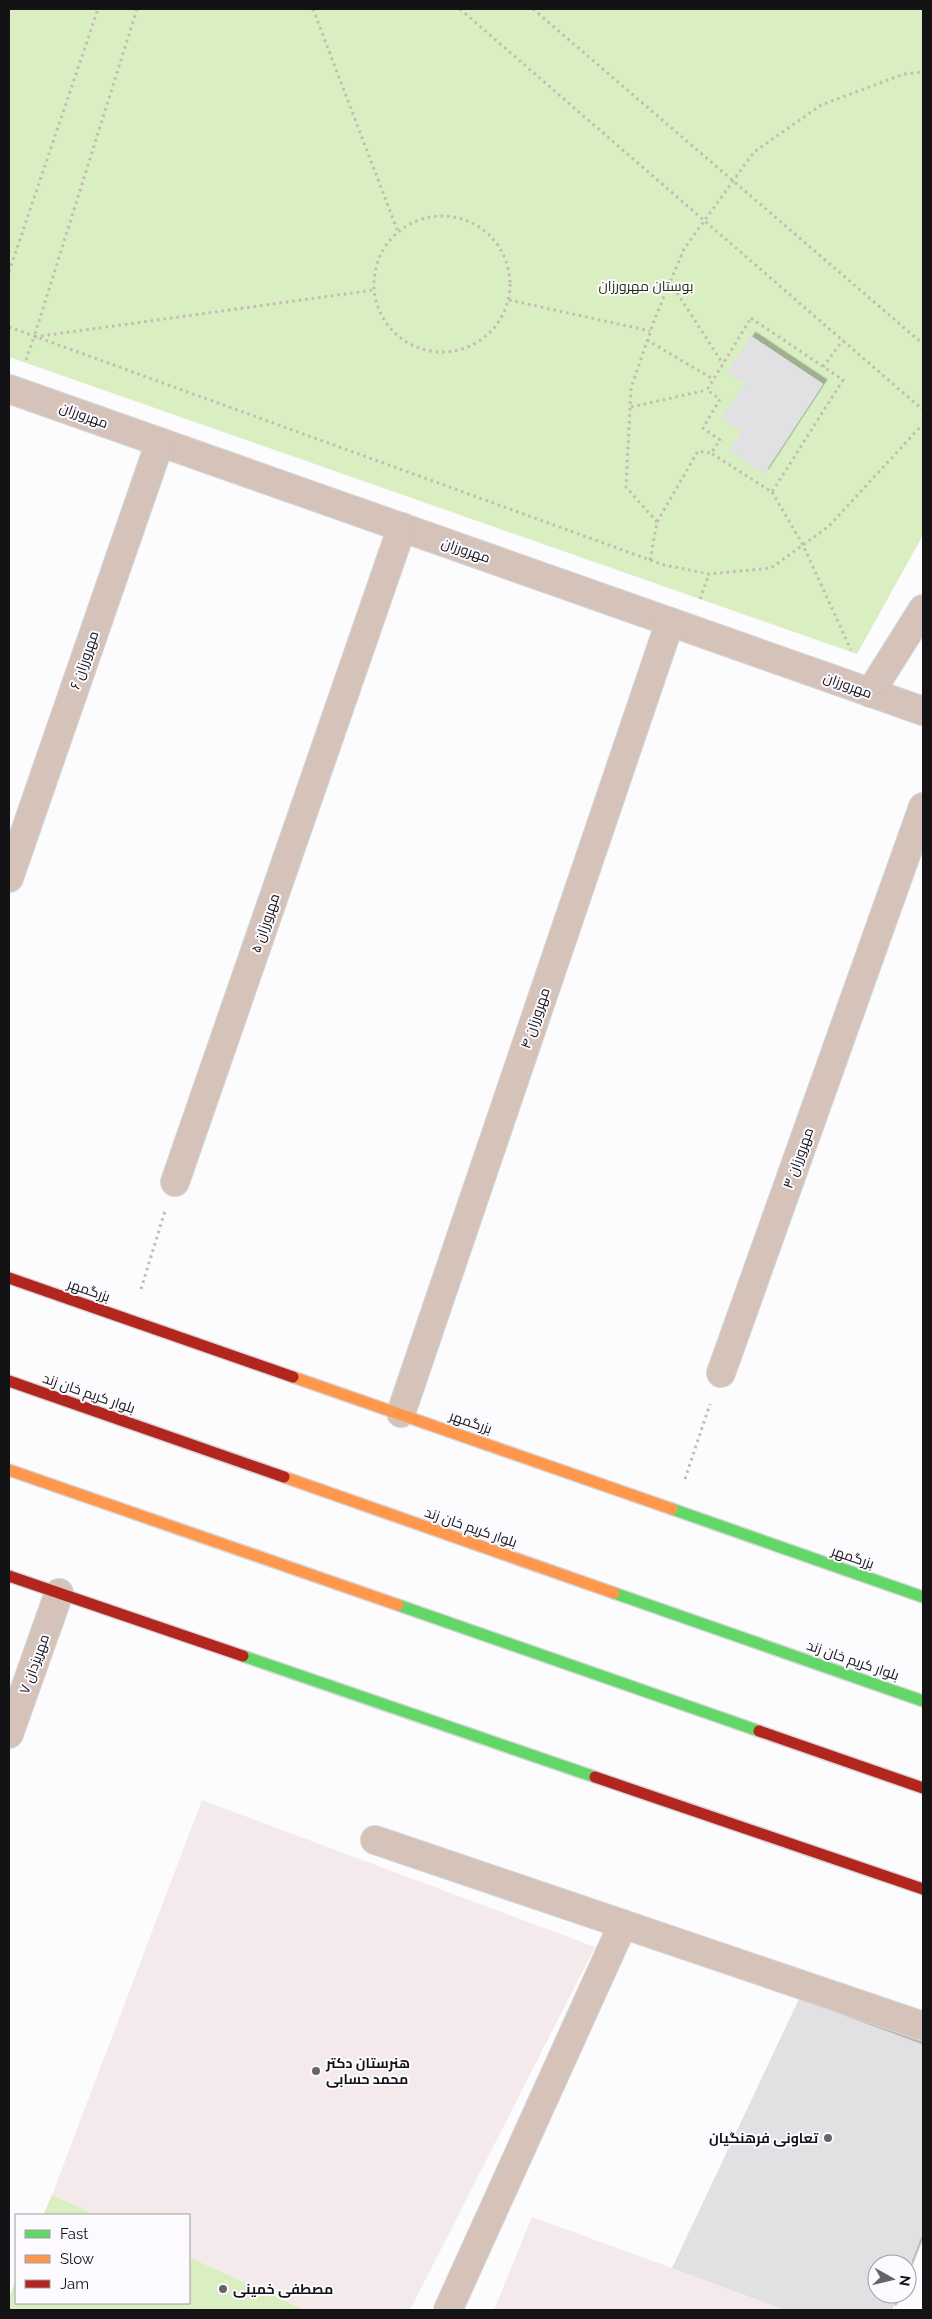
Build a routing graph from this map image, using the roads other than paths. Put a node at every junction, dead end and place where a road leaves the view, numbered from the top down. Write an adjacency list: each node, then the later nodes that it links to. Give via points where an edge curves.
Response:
1 (9, 388): 2 (street, مهرورزان)
2 (160, 442): 3 (street, مهرورزان); 9 (street, مهرورزان ۶)
3 (402, 527): 5 (street, مهرورزان); 10 (street, مهرورزان ۵)
4 (923, 609): 6 (street)
5 (670, 622): 6 (street, مهرورزان); 14 (street, مهرورزان ۴)
6 (870, 693): 7 (street, مهرورزان)
7 (923, 711)
8 (923, 807): 12 (street, مهرورزان ۳)
9 (9, 878)
10 (175, 1182)
11 (9, 1278): 14 (main road, بزرگمهر)
12 (721, 1373)
13 (9, 1381): 19 (main road, بلوار کریم خان زند)
14 (401, 1414): 18 (main road, بزرگمهر)
15 (9, 1470): 21 (main road)
16 (9, 1576): 17 (main road)
17 (59, 1593): 20 (street, مهریزدان ۷); 23 (main road)
18 (923, 1597)
19 (923, 1701)
20 (9, 1734)
21 (923, 1788)
22 (375, 1840): 24 (street)
23 (923, 1889)
24 (623, 1924): 25 (street); 26 (street)
25 (923, 2026)
26 (448, 2310)

